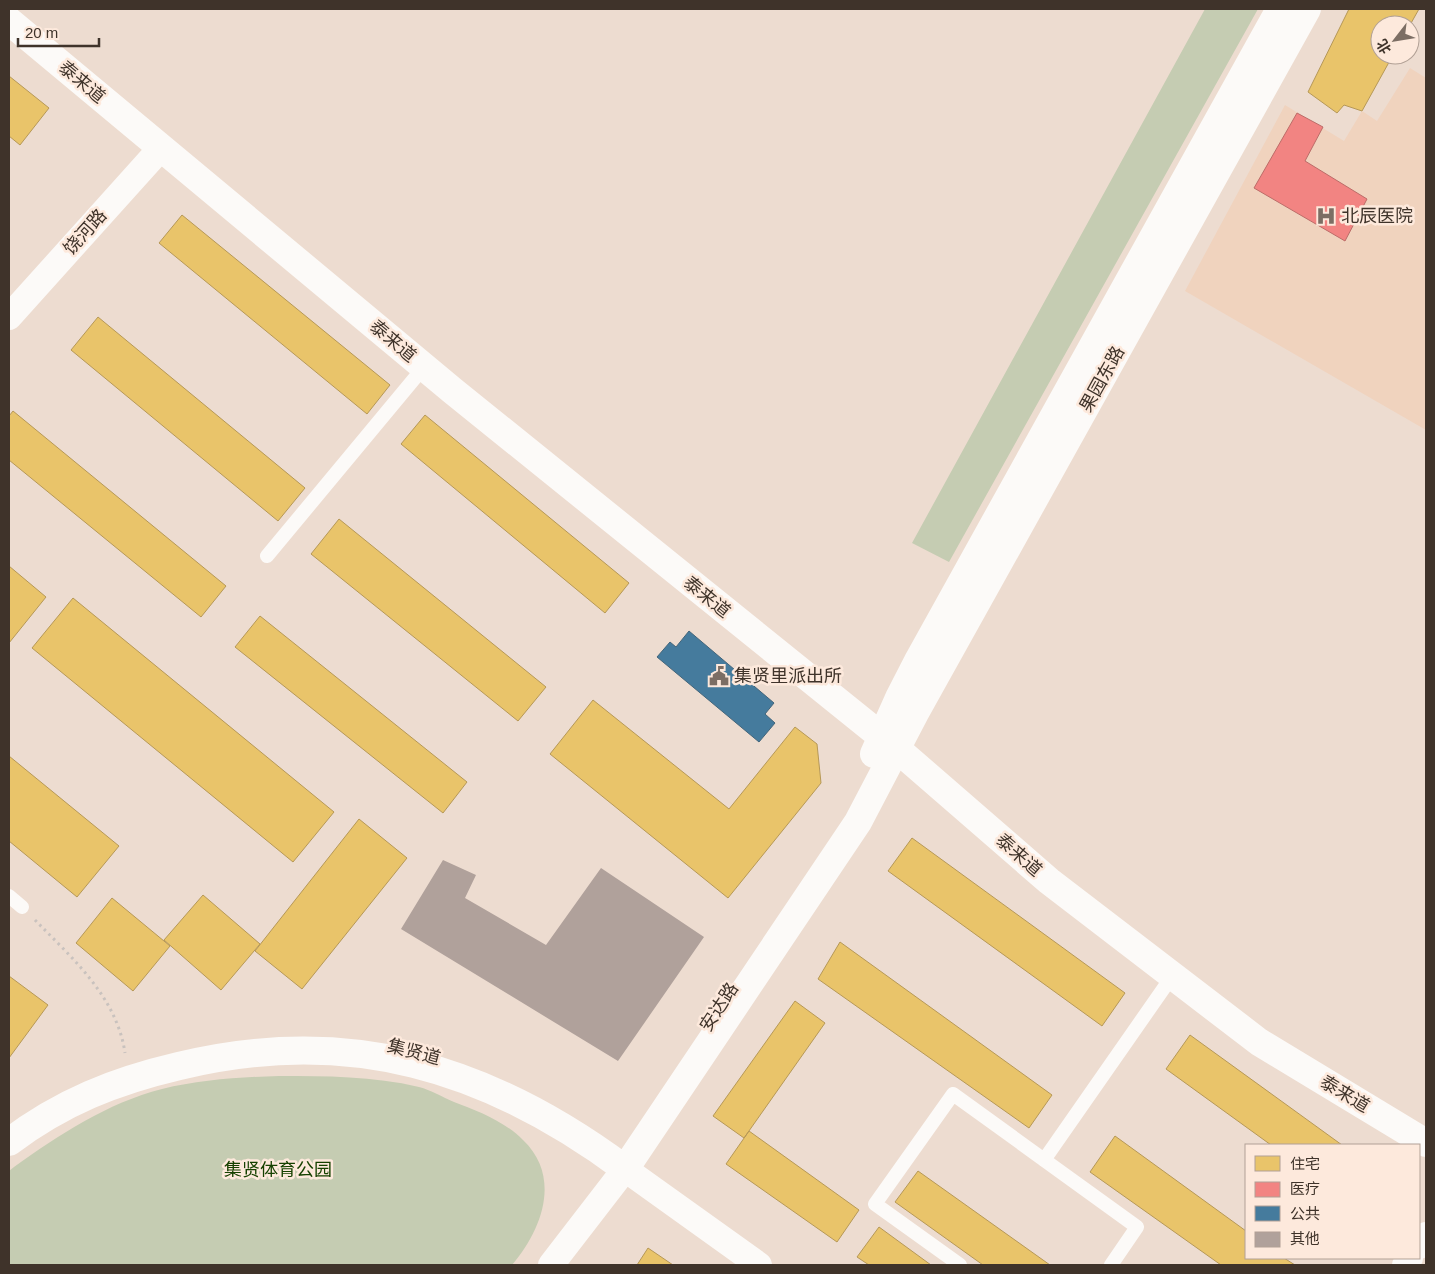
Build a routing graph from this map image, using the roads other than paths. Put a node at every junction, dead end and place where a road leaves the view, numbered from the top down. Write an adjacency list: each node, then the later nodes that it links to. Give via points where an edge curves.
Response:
1 (1280, 9): 8 (street, 果园东路, via 924,651 899,698)
2 (1307, 9): 8 (street, 果园东路)
3 (9, 21): 4 (street, 泰来道)
4 (161, 148): 5 (street, 饶河路); 6 (street, 泰来道)
5 (9, 317)
6 (424, 367): 7 (lane); 8 (street, 泰来道)
7 (267, 556)
8 (889, 743): 11 (street, 泰来道, via 1050,881); 16 (street, 安达路, via 858,822)
9 (9, 896): 10 (lane)
10 (22, 908)
11 (1173, 975): 14 (street, 泰来道, via 1259,1042); 15 (lane)
12 (9, 1129): 16 (street, 集贤道, via 78,1086 127,1066 192,1048 296,1035 384,1044 452,1062 535,1098 583,1126)
13 (9, 1142): 16 (street, 集贤道, via 56,1110 130,1078 230,1055 303,1049 384,1056 449,1073 531,1109)
14 (1426, 1143)
15 (1044, 1160): 21 (lane, via 953,1094 876,1204); 22 (lane, via 1137,1227)
16 (624, 1161): 17 (street, 安达路); 18 (street, 安达路); 19 (street, 集贤道); 20 (street, 集贤道)
17 (538, 1265)
18 (551, 1265)
19 (759, 1265)
20 (779, 1265)
21 (960, 1265)
22 (1111, 1265)

